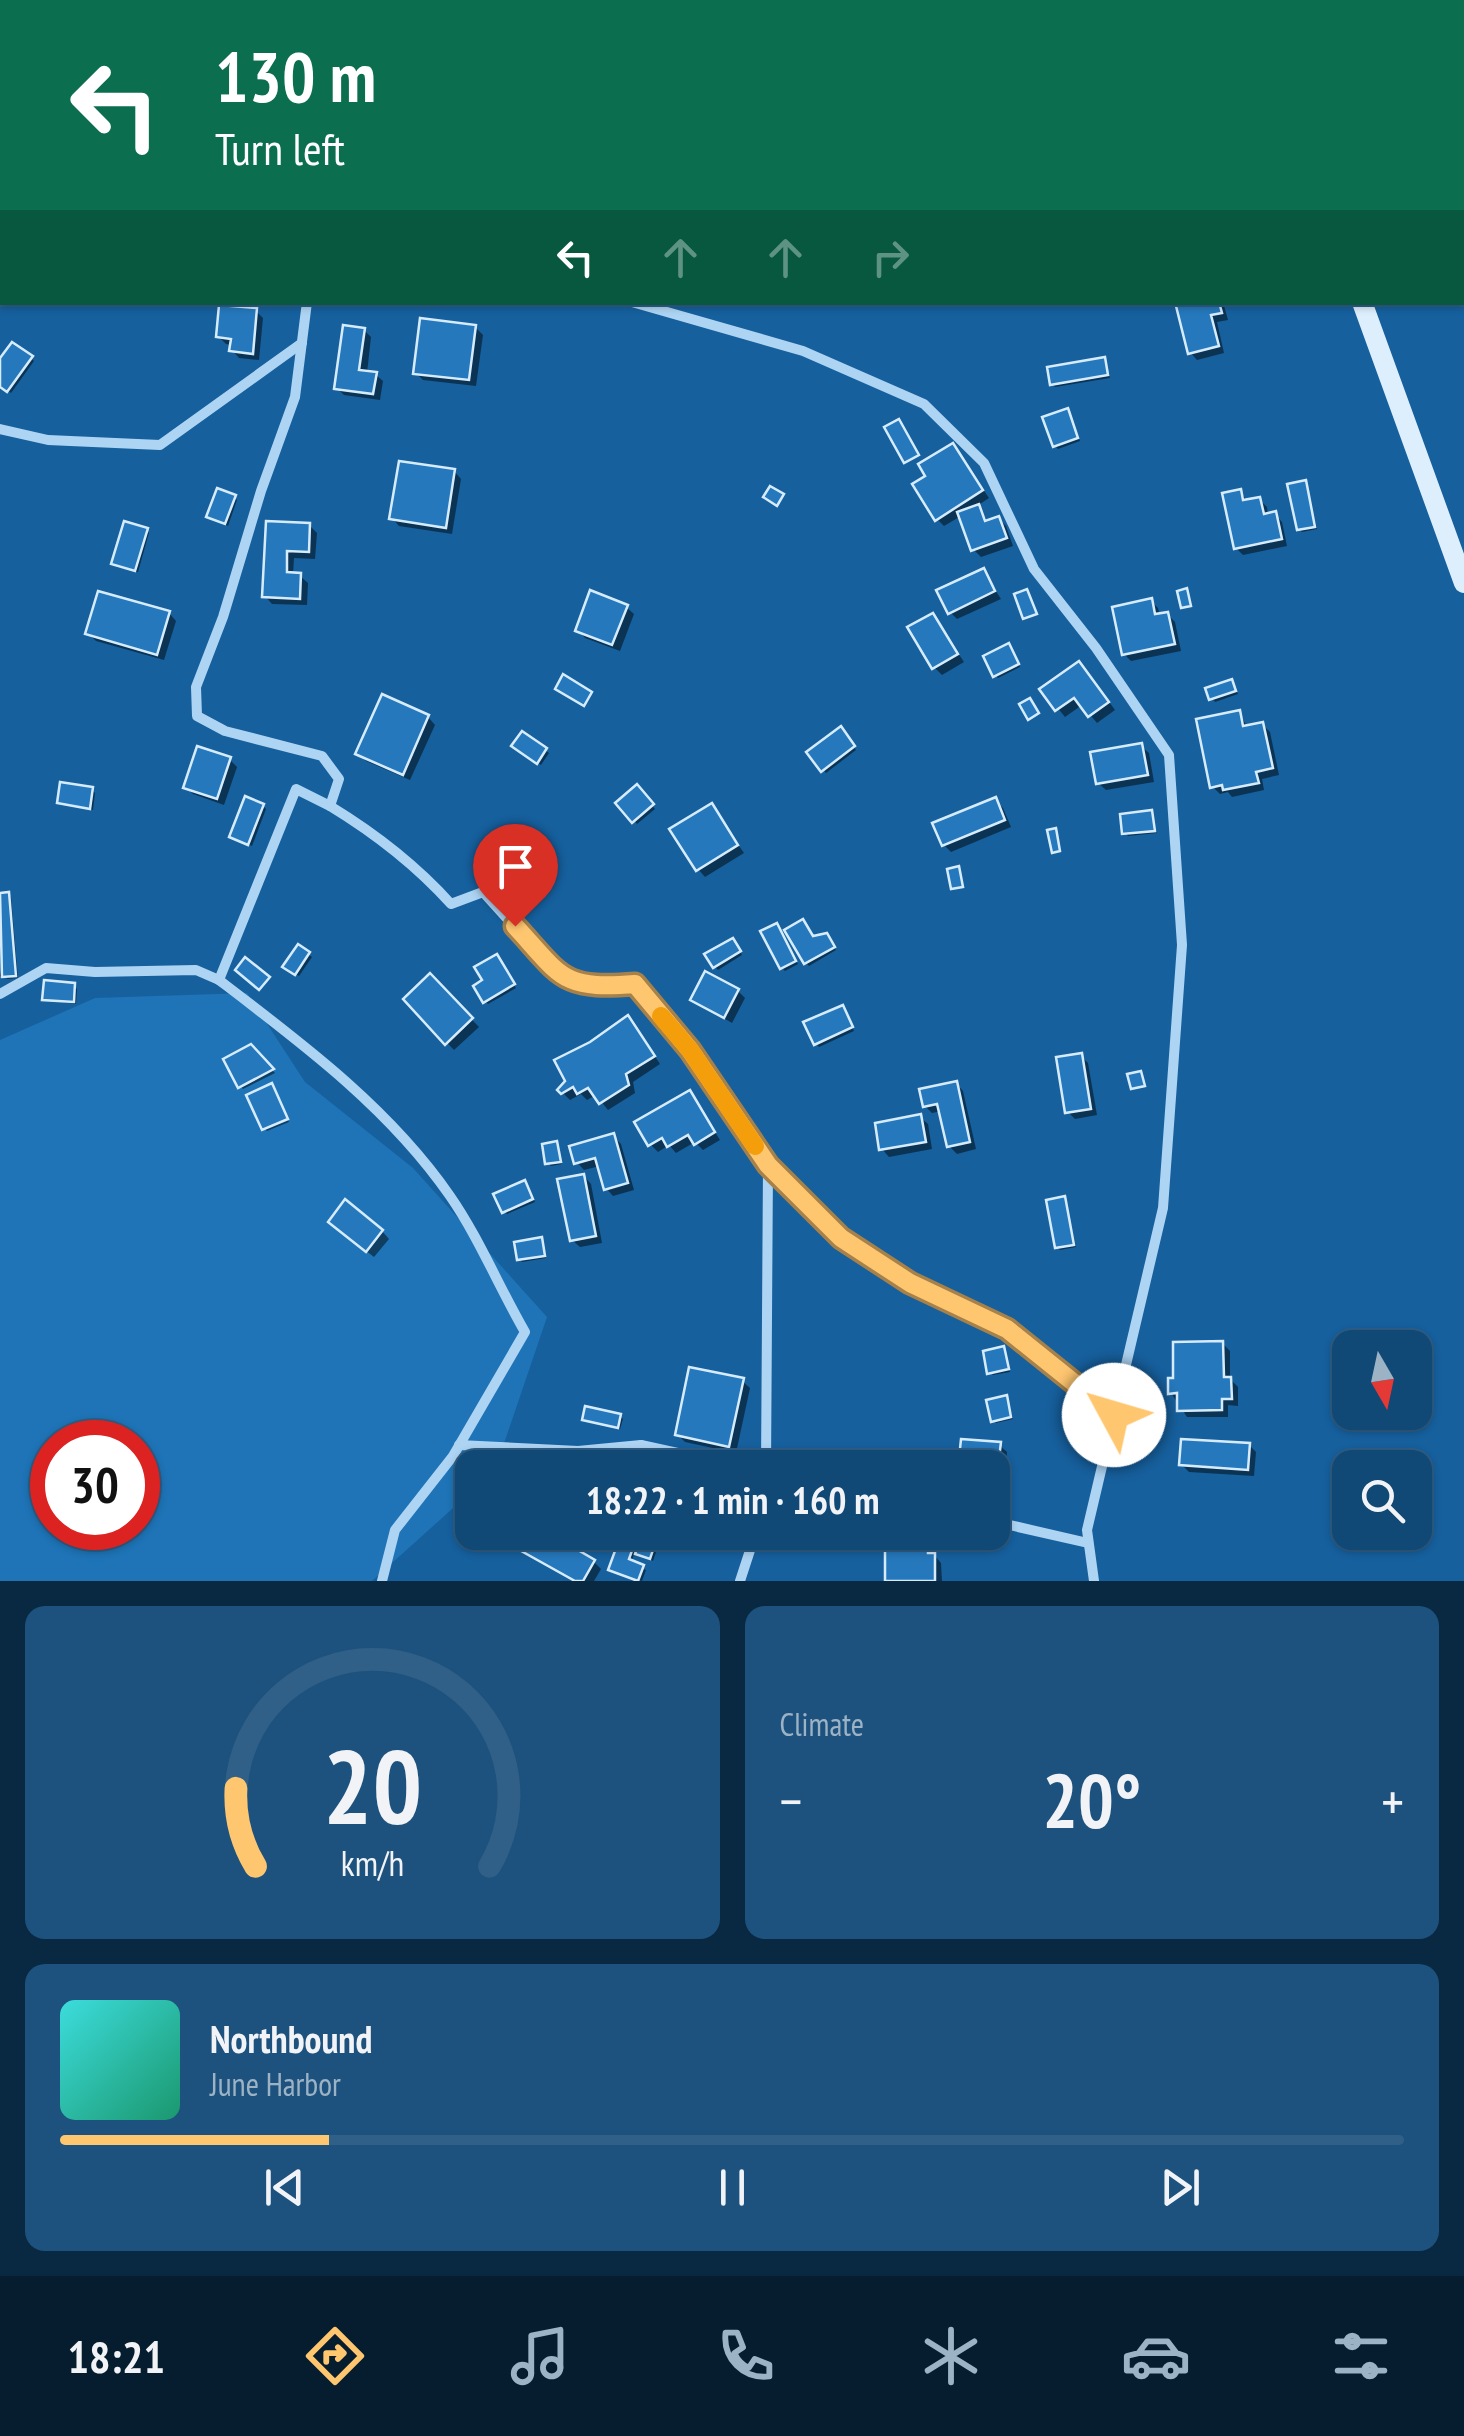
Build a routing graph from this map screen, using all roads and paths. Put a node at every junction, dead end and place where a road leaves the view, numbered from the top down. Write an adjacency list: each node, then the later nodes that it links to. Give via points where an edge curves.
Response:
1 (307, 305): 4 (street)
2 (642, 305): 11 (street, via 803,352 924,404 984,463 1034,568 1169,755 1182,944 1163,1208)
3 (1363, 305): 6 (street)
4 (302, 343): 5 (street, via 160,445 48,440); 7 (street, via 295,397 196,687 196,716 225,731 322,756 339,779)
5 (0, 429)
6 (1464, 583)
7 (330, 806): 8 (street, via 296,789); 10 (street, via 418,867 451,904 482,892 561,978 597,988 635,984 690,1050)
8 (220, 980): 9 (street, via 196,970 46,968); 12 (street, via 325,1061 405,1140 452,1198 525,1332)
9 (0, 994)
10 (768, 1165): 11 (street, via 841,1238 910,1283 1007,1329); 16 (street)
11 (1114, 1415): 18 (street)
12 (459, 1445): 13 (street, via 578,1452); 20 (street, via 394,1530)
13 (641, 1445): 14 (street); 15 (street)
14 (640, 1450)
15 (664, 1450)
16 (766, 1450)
17 (1010, 1525): 18 (street)
18 (1088, 1544): 22 (street)
19 (750, 1550): 21 (street)
20 (382, 1581)
21 (740, 1581)
22 (1094, 1581)

